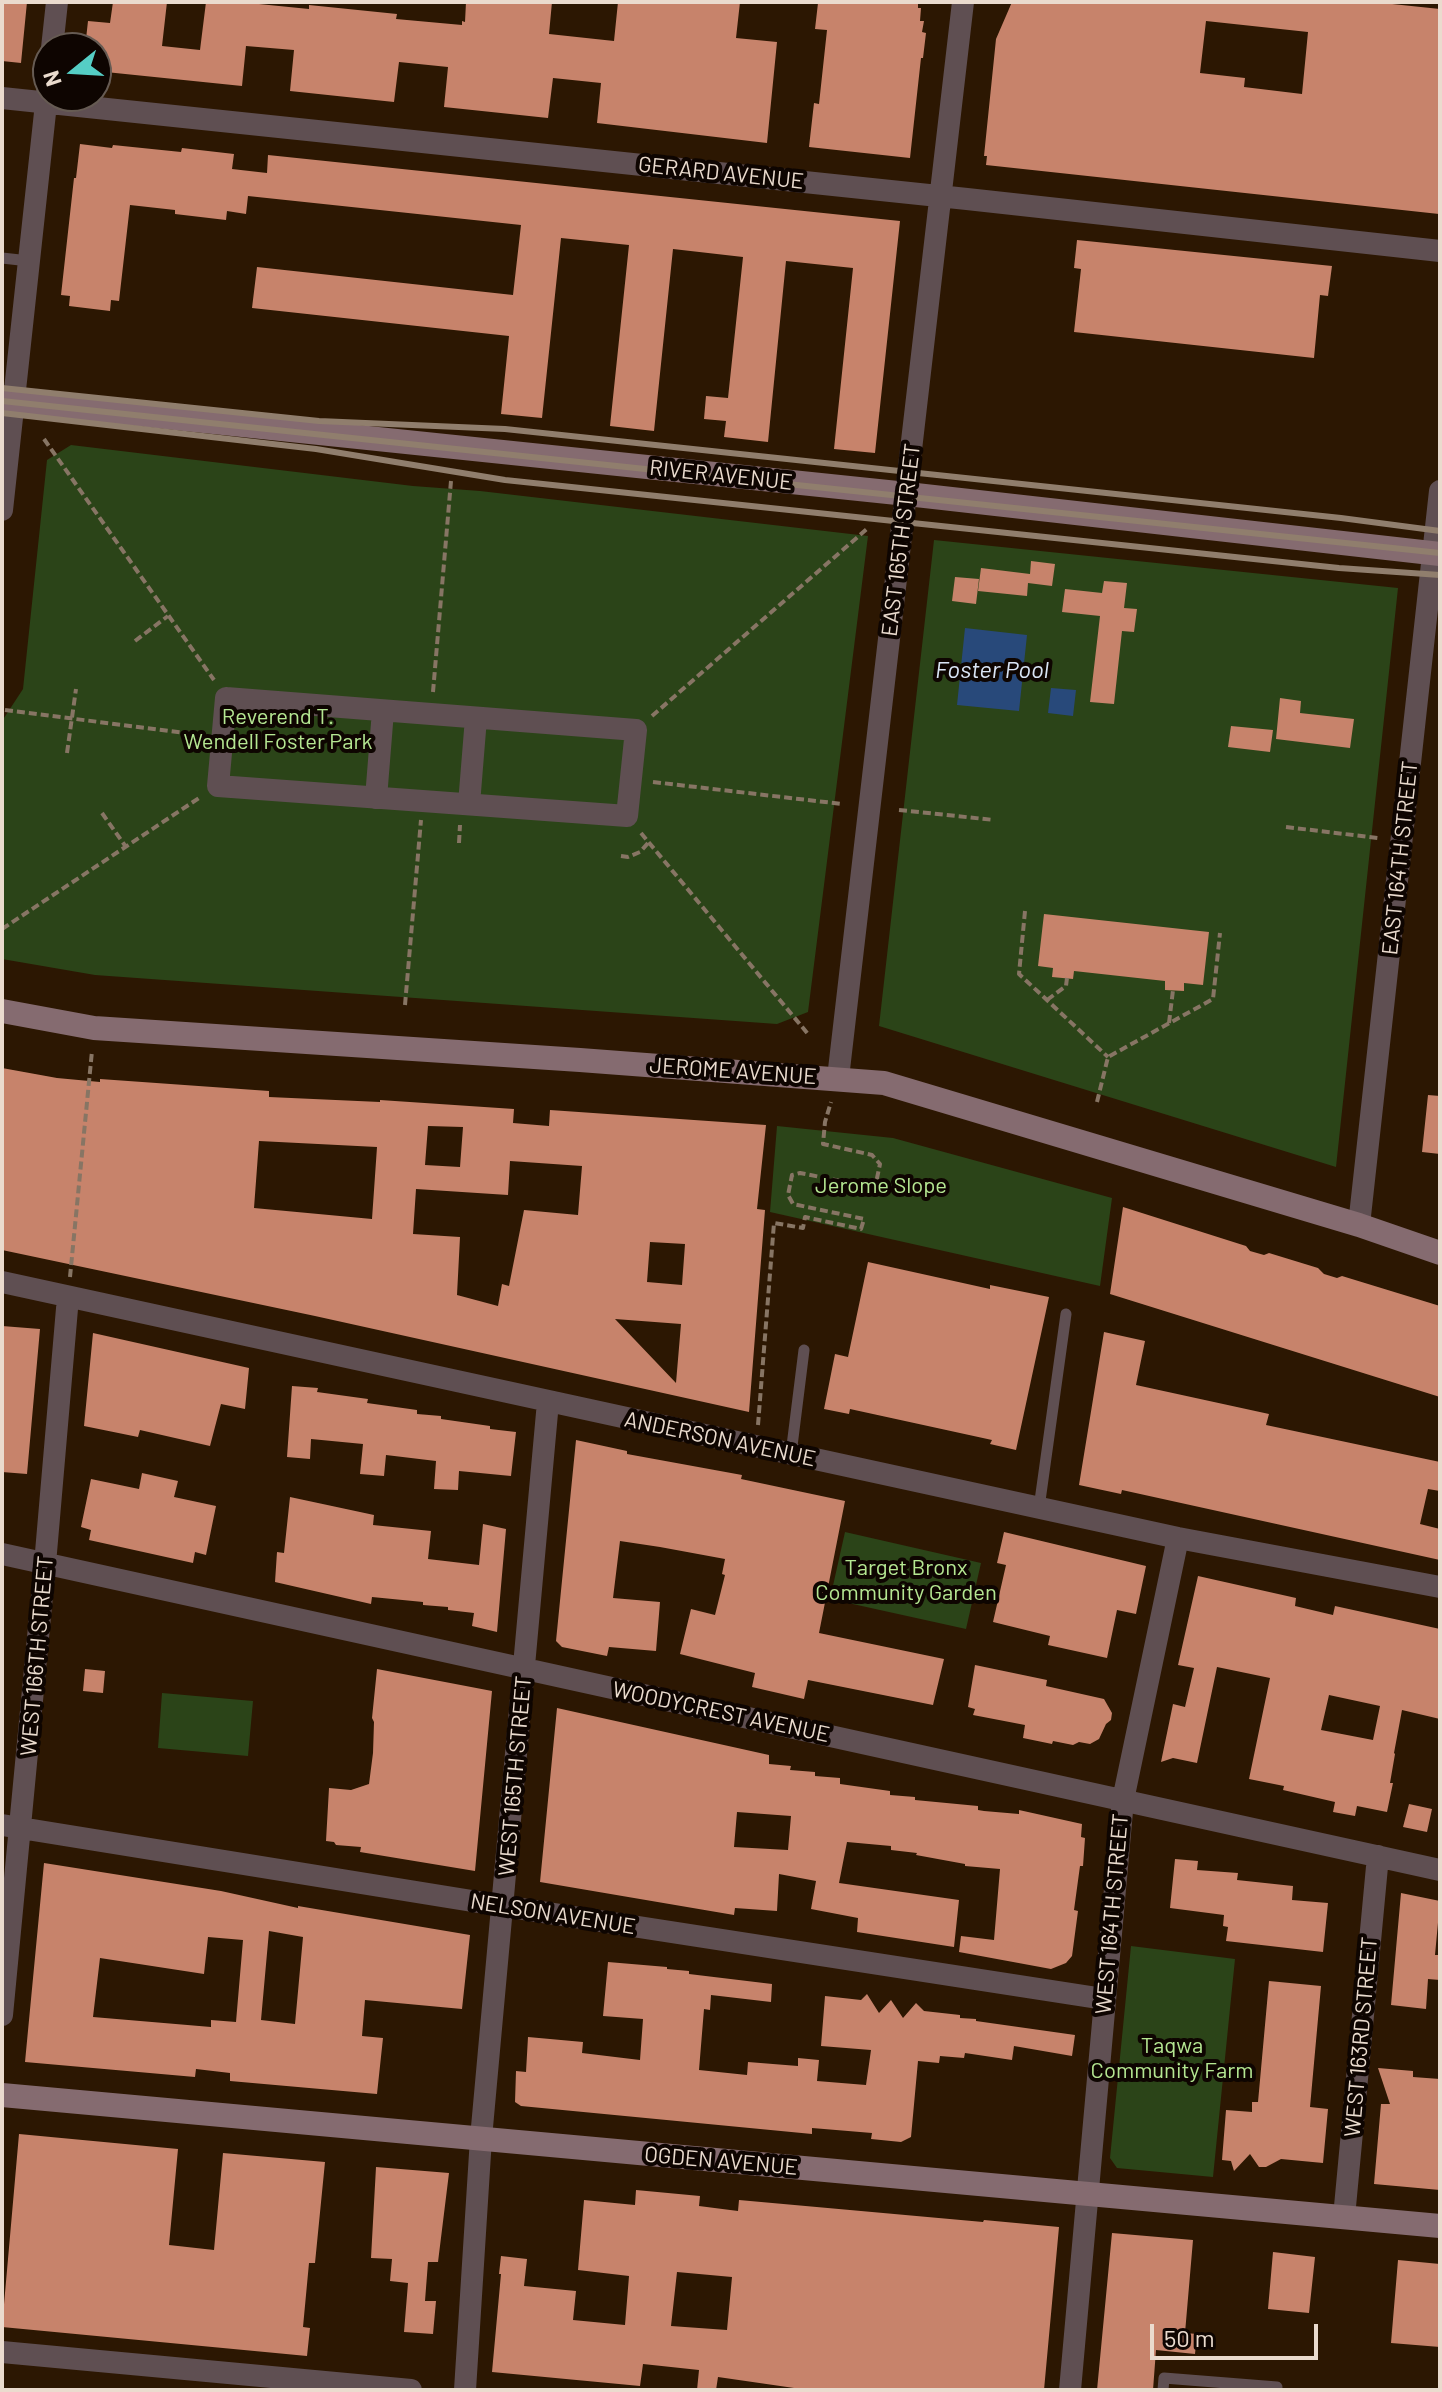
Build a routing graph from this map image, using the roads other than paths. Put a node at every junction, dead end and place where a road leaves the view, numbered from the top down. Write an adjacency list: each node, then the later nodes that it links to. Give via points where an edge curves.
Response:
1 (57, 2): 3 (street)
2 (963, 2): 8 (street, EAST 165TH STREET)
3 (54, 32)
4 (32, 95): 5 (street, GERARD AVENUE)
5 (2, 98)
6 (112, 101): 8 (street, GERARD AVENUE)
7 (45, 112): 11 (street)
8 (940, 196): 9 (street, GERARD AVENUE); 14 (street, EAST 165TH STREET)
9 (1440, 251)
10 (2, 258): 11 (lane)
11 (29, 261): 12 (street)
12 (8, 401): 14 (main road, RIVER AVENUE); 15 (street)
13 (1440, 491): 16 (street, EAST 164TH STREET)
14 (907, 494): 16 (main road, RIVER AVENUE); 22 (street, EAST 165TH STREET)
15 (2, 510)
16 (1437, 554): 23 (street, EAST 164TH STREET)
17 (383, 711): 18 (street); 19 (street); 19 (street, via 226,698 218,786)
18 (476, 718): 20 (street); 20 (street, via 636,730 627,816)
19 (376, 798): 20 (street)
20 (469, 804)
21 (2, 1011): 22 (main road, JEROME AVENUE, via 94,1028)
22 (838, 1078): 23 (main road, JEROME AVENUE, via 884,1083)
23 (1359, 1225): 24 (main road, JEROME AVENUE)
24 (1440, 1253)
25 (2, 1282): 26 (street, ANDERSON AVENUE)
26 (68, 1297): 29 (street, ANDERSON AVENUE); 34 (street, WEST 166TH STREET)
27 (1066, 1314): 31 (lane)
28 (804, 1350): 30 (lane)
29 (548, 1402): 30 (street, ANDERSON AVENUE); 36 (street, WEST 165TH STREET)
30 (791, 1454): 31 (street, ANDERSON AVENUE)
31 (1039, 1508): 32 (street, ANDERSON AVENUE)
32 (1178, 1538): 35 (street, ANDERSON AVENUE); 37 (street, WEST 164TH STREET)
33 (2, 1554): 34 (street, WOODYCREST AVENUE)
34 (45, 1564): 36 (street, WOODYCREST AVENUE); 38 (street, WEST 166TH STREET)
35 (1440, 1587)
36 (525, 1669): 37 (street, WOODYCREST AVENUE); 41 (street, WEST 165TH STREET)
37 (1123, 1800): 39 (street, WOODYCREST AVENUE); 42 (street, WEST 164TH STREET)
38 (11, 1826): 41 (street, NELSON AVENUE); 43 (street, WEST 166TH STREET)
39 (1378, 1856): 40 (street, WOODYCREST AVENUE); 47 (street, WEST 163RD STREET)
40 (1440, 1870)
41 (503, 1906): 42 (street, NELSON AVENUE); 45 (street, WEST 165TH STREET)
42 (1104, 1999): 46 (street, WEST 164TH STREET)
43 (2, 2015)
44 (2, 2095): 45 (main road, OGDEN AVENUE)
45 (481, 2138): 46 (main road, OGDEN AVENUE); 52 (street, WEST 165TH STREET)
46 (1088, 2194): 47 (main road, OGDEN AVENUE); 53 (street, WEST 164TH STREET)
47 (1344, 2217): 48 (main road, OGDEN AVENUE)
48 (1440, 2226)
49 (2, 2352): 51 (street)
50 (1277, 2387): 54 (lane, via 1164,2378)
51 (411, 2390)
52 (465, 2390)
53 (1070, 2390)
54 (1163, 2390)

